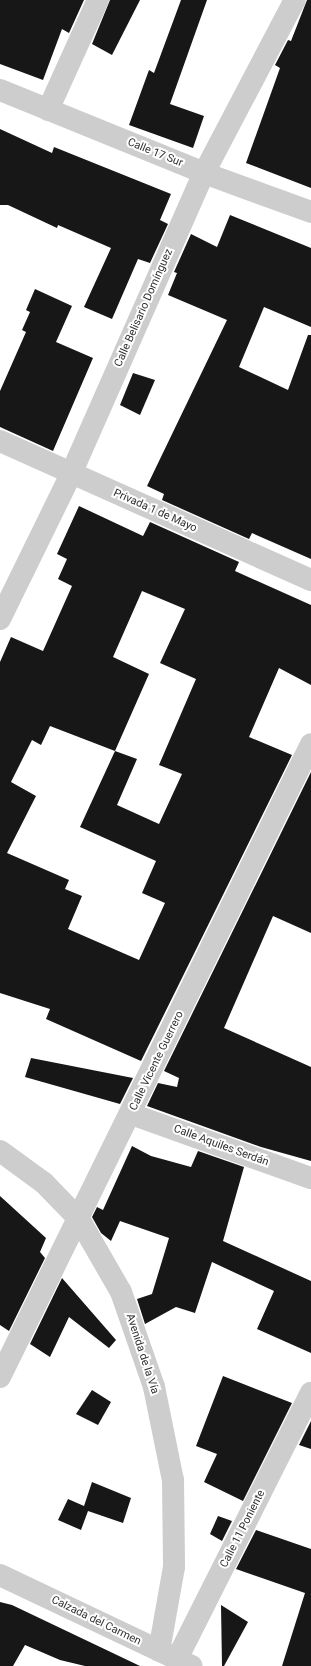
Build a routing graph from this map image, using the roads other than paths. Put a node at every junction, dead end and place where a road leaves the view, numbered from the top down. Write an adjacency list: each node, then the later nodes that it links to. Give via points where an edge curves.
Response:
1 (98, 0): 4 (street)
2 (295, 0): 5 (street, Calle Belisario Domínguez)
3 (0, 90): 4 (street, Calle 17 Sur)
4 (48, 110): 5 (street, Calle 17 Sur)
5 (204, 173): 6 (street, Calle 17 Sur); 8 (street, Calle Belisario Domínguez)
6 (311, 212)
7 (0, 441): 8 (street, Privada 1 de Mayo)
8 (71, 474): 9 (street, Privada 1 de Mayo); 10 (street, Calle Belisario Domínguez)
9 (311, 580)
10 (0, 618)
11 (311, 744): 12 (street, Calle Vicente Guerrero)
12 (131, 1114): 14 (street, Calle Aquiles Serdán); 15 (street, Calle Vicente Guerrero)
13 (0, 1151): 15 (street, Avenida de la Vía, via 44,1183)
14 (311, 1178)
15 (79, 1219): 16 (street, Calle Vicente Guerrero); 19 (street, Avenida de la Vía, via 121,1292 154,1387 173,1480)
16 (0, 1377)
17 (311, 1393): 19 (street, Calle 11 Poniente)
18 (0, 1575): 19 (street, Calzada del Carmen)
19 (176, 1661)

